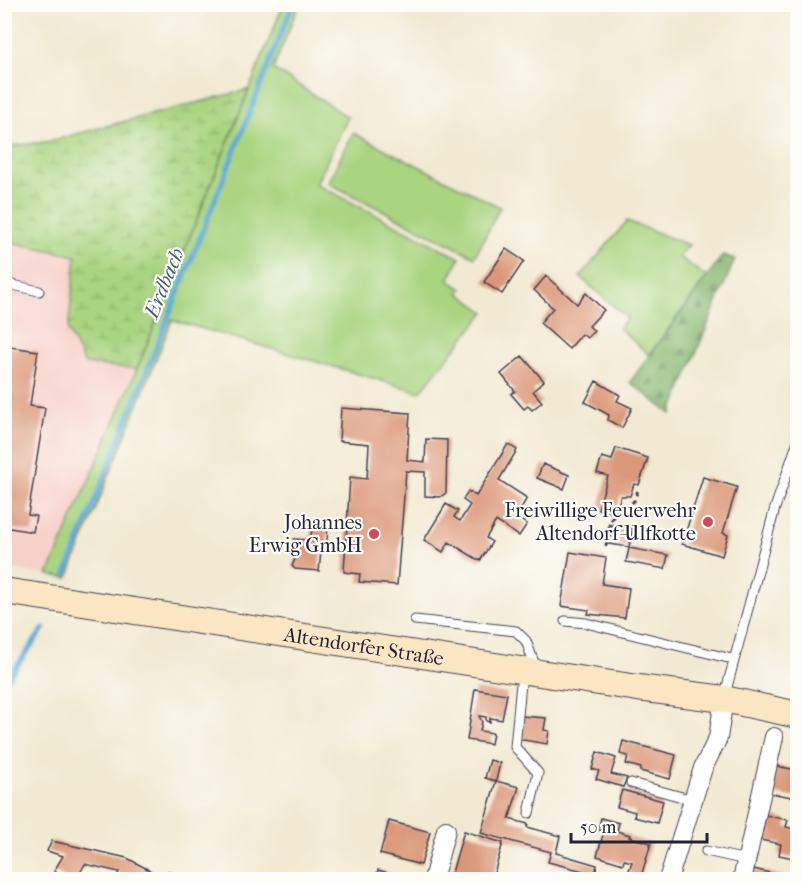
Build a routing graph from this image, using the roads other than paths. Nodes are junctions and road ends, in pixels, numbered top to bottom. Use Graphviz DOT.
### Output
graph roads {
  1 [pos="4,283"];
  2 [pos="39,291"];
  3 [pos="798,441"];
  4 [pos="4,591"];
  5 [pos="416,620"];
  6 [pos="565,621"];
  7 [pos="732,659"];
  8 [pos="530,672"];
  9 [pos="724,699"];
  10 [pos="798,715"];
  11 [pos="774,737"];
  12 [pos="631,783"];
  13 [pos="693,800"];
  14 [pos="529,813"];
  15 [pos="446,830"];
  16 [pos="706,851"];
  17 [pos="746,860"];
  18 [pos="433,879"];
  19 [pos="669,879"];
  20 [pos="742,879"];
  1 -- 2 [label="lane"];
  3 -- 7 [label="lane"];
  4 -- 8 [label="street, Altendorfer Straße"];
  5 -- 8 [label="lane"];
  6 -- 7 [label="lane"];
  7 -- 9 [label="lane"];
  8 -- 9 [label="street, Altendorfer Straße"];
  8 -- 14 [label="lane"];
  9 -- 10 [label="street, Altendorfer Straße"];
  9 -- 13 [label="street"];
  11 -- 17 [label="street"];
  12 -- 13 [label="lane"];
  13 -- 19 [label="street"];
  15 -- 18 [label="street"];
  16 -- 17 [label="lane"];
  17 -- 20 [label="street"];
}
